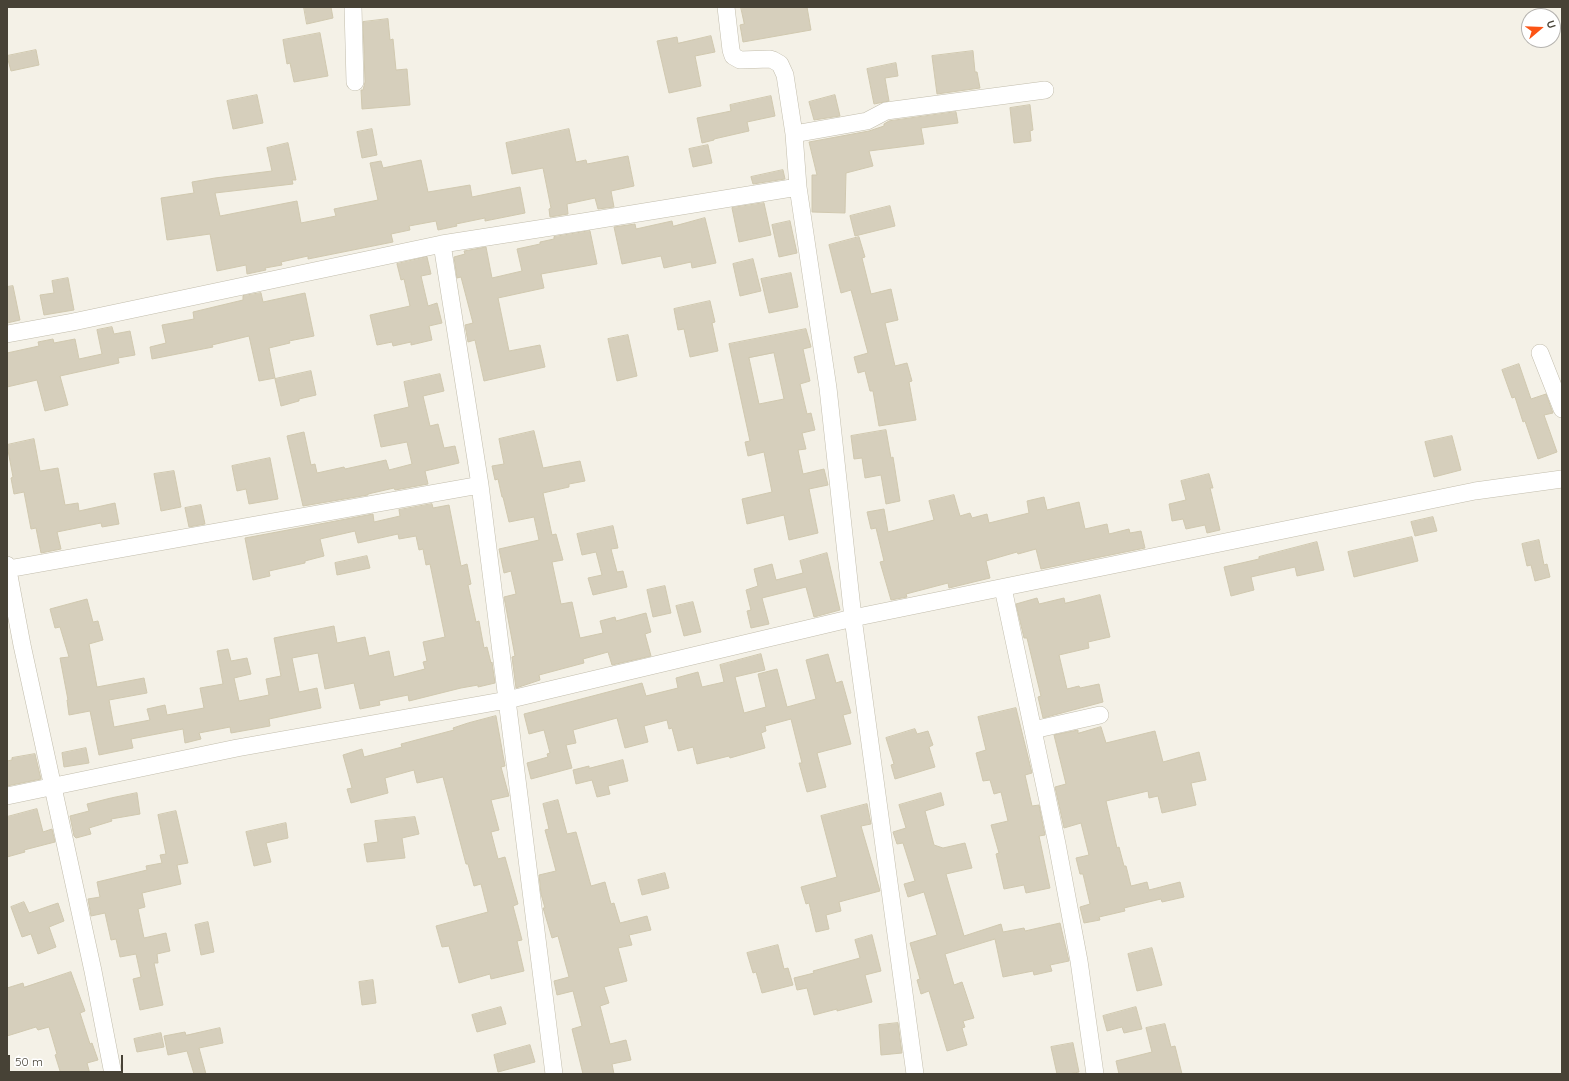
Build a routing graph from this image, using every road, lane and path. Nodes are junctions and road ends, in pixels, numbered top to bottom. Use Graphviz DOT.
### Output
graph roads {
  1 [pos="353,7"];
  2 [pos="726,7"];
  3 [pos="355,82"];
  4 [pos="1045,90"];
  5 [pos="794,134"];
  6 [pos="798,187"];
  7 [pos="442,244"];
  8 [pos="7,334"];
  9 [pos="1540,353"];
  10 [pos="1562,409"];
  11 [pos="1562,479"];
  12 [pos="480,484"];
  13 [pos="7,567"];
  14 [pos="1003,588"];
  15 [pos="853,618"];
  16 [pos="507,700"];
  17 [pos="1100,715"];
  18 [pos="1033,730"];
  19 [pos="52,786"];
  20 [pos="7,796"];
  21 [pos="113,1074"];
  22 [pos="554,1074"];
  23 [pos="915,1074"];
  24 [pos="1095,1074"];
  1 -- 3 [label="street"];
  2 -- 5 [label="street"];
  4 -- 5 [label="street"];
  5 -- 6 [label="street"];
  6 -- 7 [label="street"];
  6 -- 15 [label="street"];
  7 -- 8 [label="street"];
  7 -- 12 [label="street"];
  9 -- 10 [label="street"];
  11 -- 14 [label="street"];
  12 -- 13 [label="street"];
  12 -- 16 [label="street"];
  13 -- 19 [label="street"];
  14 -- 15 [label="street"];
  14 -- 18 [label="street"];
  15 -- 16 [label="street"];
  15 -- 23 [label="street"];
  16 -- 19 [label="street"];
  16 -- 22 [label="street"];
  17 -- 18 [label="street"];
  18 -- 24 [label="street"];
  19 -- 20 [label="street"];
  19 -- 21 [label="street"];
}
